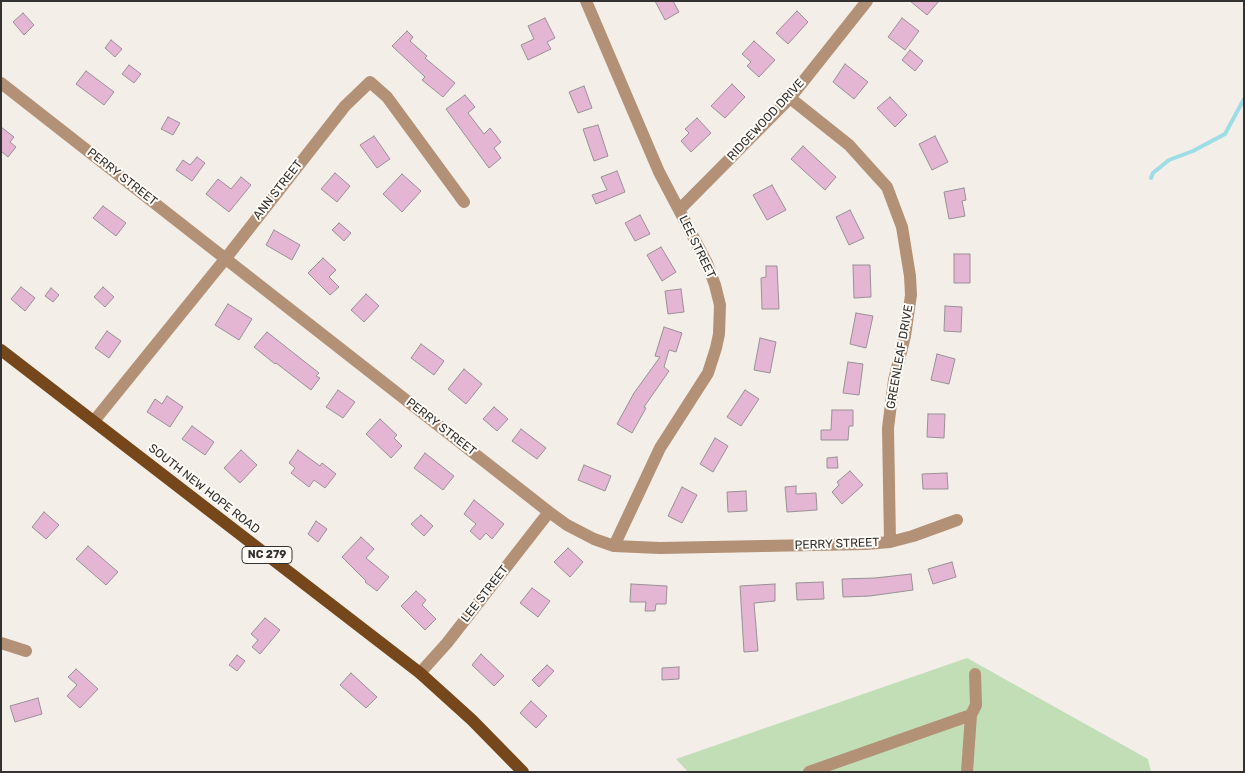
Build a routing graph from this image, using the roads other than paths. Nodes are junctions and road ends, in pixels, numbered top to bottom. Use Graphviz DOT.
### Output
graph roads {
  1 [pos="586,1"];
  2 [pos="867,1"];
  3 [pos="1,83"];
  4 [pos="790,98"];
  5 [pos="464,202"];
  6 [pos="679,210"];
  7 [pos="226,258"];
  8 [pos="1,350"];
  9 [pos="94,421"];
  10 [pos="549,512"];
  11 [pos="957,520"];
  12 [pos="890,542"];
  13 [pos="614,546"];
  14 [pos="1,643"];
  15 [pos="26,651"];
  16 [pos="420,673"];
  17 [pos="975,674"];
  18 [pos="971,715"];
  19 [pos="522,772"];
  20 [pos="809,772"];
  21 [pos="967,772"];
  1 -- 6 [label="street, LEE STREET"];
  2 -- 4 [label="street, RIDGEWOOD DRIVE"];
  3 -- 7 [label="street, PERRY STREET"];
  4 -- 6 [label="street, RIDGEWOOD DRIVE"];
  4 -- 12 [label="street, GREENLEAF DRIVE"];
  5 -- 7 [label="street, ANN STREET"];
  6 -- 13 [label="street, LEE STREET"];
  7 -- 9 [label="street, ANN STREET"];
  7 -- 10 [label="street, PERRY STREET"];
  8 -- 9 [label="main road, SOUTH NEW HOPE ROAD / NC 279"];
  9 -- 16 [label="main road, SOUTH NEW HOPE ROAD / NC 279"];
  10 -- 13 [label="street, PERRY STREET"];
  10 -- 16 [label="street, LEE STREET"];
  11 -- 12 [label="street, PERRY STREET"];
  12 -- 13 [label="street, PERRY STREET"];
  14 -- 15 [label="street"];
  16 -- 19 [label="main road, SOUTH NEW HOPE ROAD / NC 279"];
  17 -- 18 [label="street"];
  18 -- 20 [label="street"];
  18 -- 21 [label="street"];
}
